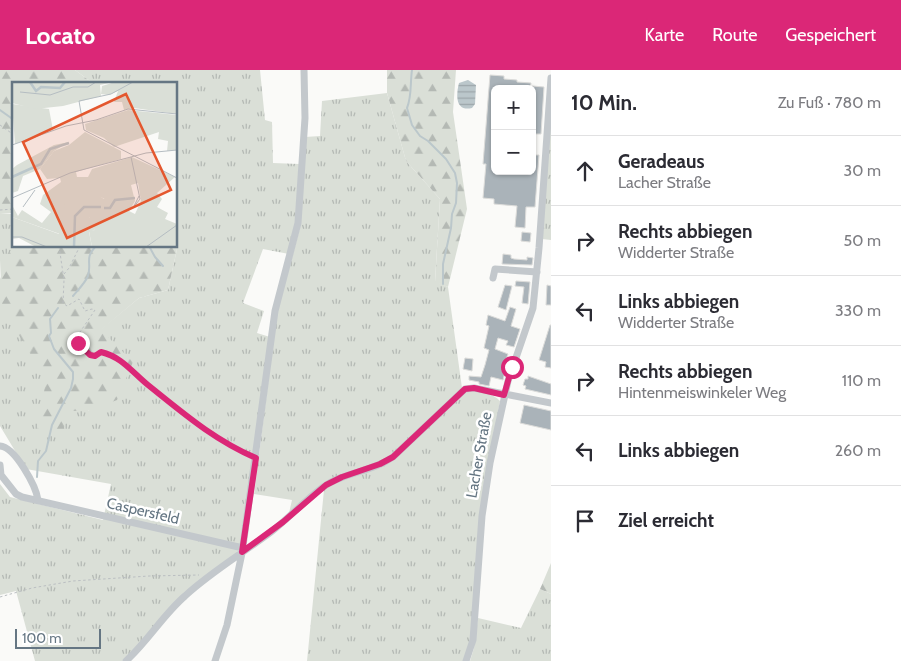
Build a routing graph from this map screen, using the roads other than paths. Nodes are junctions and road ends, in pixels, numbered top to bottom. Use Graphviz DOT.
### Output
graph roads {
  1 [pos="304,70"];
  2 [pos="551,78"];
  3 [pos="537,272"];
  4 [pos="493,278"];
  5 [pos="504,395"];
  6 [pos="551,404"];
  7 [pos="0,446"];
  8 [pos="0,465"];
  9 [pos="38,500"];
  10 [pos="242,550"];
  11 [pos="126,661"];
  12 [pos="215,661"];
  13 [pos="466,661"];
  1 -- 10 [label="street"];
  2 -- 3 [label="street, Lacher Straße"];
  3 -- 4 [label="street"];
  3 -- 5 [label="street, Lacher Straße"];
  5 -- 6 [label="street"];
  5 -- 10 [label="street"];
  5 -- 13 [label="street, Lacher Straße"];
  7 -- 9 [label="street"];
  8 -- 9 [label="street, Caspersfeld"];
  9 -- 10 [label="street, Caspersfeld"];
  10 -- 11 [label="street"];
  10 -- 12 [label="street"];
}
